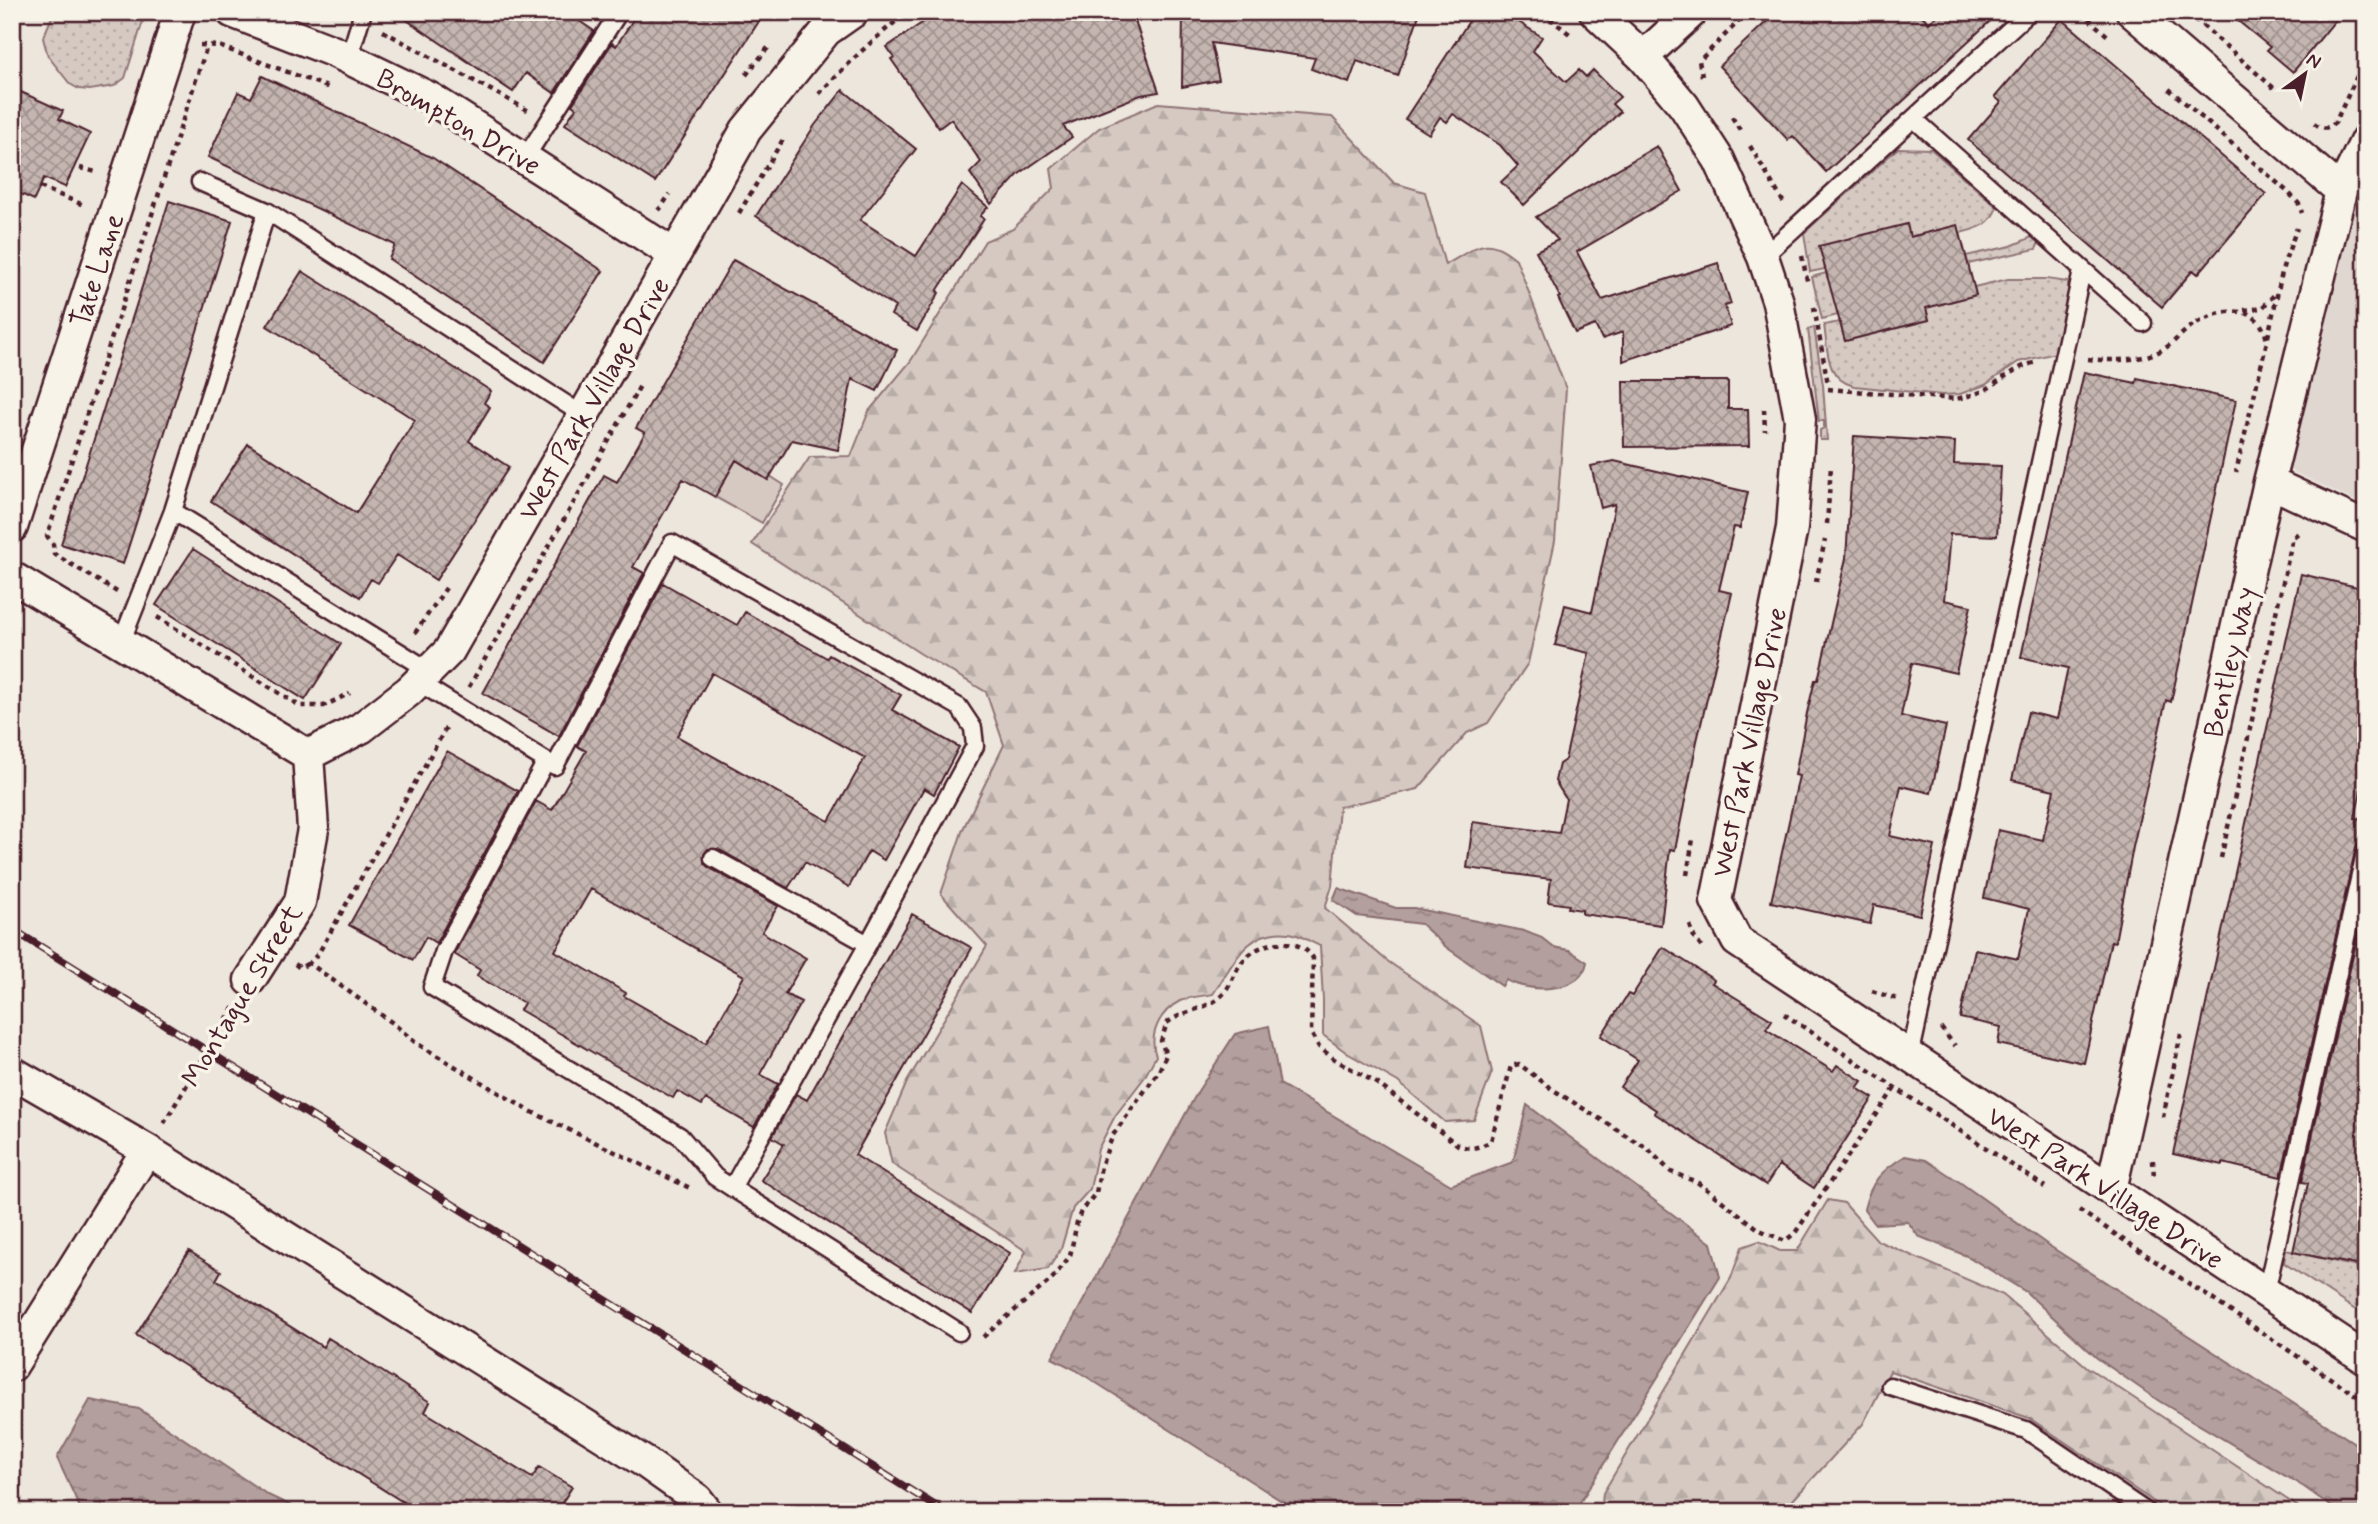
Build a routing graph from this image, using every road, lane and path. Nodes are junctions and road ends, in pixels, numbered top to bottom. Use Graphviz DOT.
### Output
graph roads {
  1 [pos="180,12"];
  2 [pos="232,12"];
  3 [pos="362,12"];
  4 [pos="853,12"];
  5 [pos="908,12"];
  6 [pos="1542,12"];
  7 [pos="1595,12"];
  8 [pos="1692,12"];
  9 [pos="1748,12"];
  10 [pos="2029,12"];
  11 [pos="2081,12"];
  12 [pos="2132,12"];
  13 [pos="2187,12"];
  14 [pos="617,13"];
  15 [pos="1574,37"];
  16 [pos="2110,38"];
  17 [pos="207,46"];
  18 [pos="219,47"];
  19 [pos="1643,57"];
  20 [pos="2366,57"];
  21 [pos="349,58"];
  22 [pos="1702,78"];
  23 [pos="332,88"];
  24 [pos="2168,88"];
  25 [pos="2284,97"];
  26 [pos="815,98"];
  27 [pos="1726,108"];
  28 [pos="2304,114"];
  29 [pos="1914,119"];
  30 [pos="790,129"];
  31 [pos="2363,152"];
  32 [pos="525,158"];
  33 [pos="200,181"];
  34 [pos="2341,191"];
  35 [pos="267,211"];
  36 [pos="732,224"];
  37 [pos="1796,227"];
  38 [pos="674,255"];
  39 [pos="1763,257"];
  40 [pos="2082,271"];
  41 [pos="1810,291"];
  42 [pos="2277,291"];
  43 [pos="1813,303"];
  44 [pos="2236,311"];
  45 [pos="2143,323"];
  46 [pos="2267,341"];
  47 [pos="2063,358"];
  48 [pos="648,373"];
  49 [pos="1828,389"];
  50 [pos="1829,399"];
  51 [pos="1763,406"];
  52 [pos="583,415"];
  53 [pos="1765,432"];
  54 [pos="1831,453"];
  55 [pos="2234,481"];
  56 [pos="2269,482"];
  57 [pos="173,511"];
  58 [pos="12,527"];
  59 [pos="1826,527"];
  60 [pos="2366,527"];
  61 [pos="2303,531"];
  62 [pos="1825,538"];
  63 [pos="12,576"];
  64 [pos="448,584"];
  65 [pos="1815,584"];
  66 [pos="136,604"];
  67 [pos="121,643"];
  68 [pos="400,652"];
  69 [pos="424,676"];
  70 [pos="358,690"];
  71 [pos="458,707"];
  72 [pos="308,755"];
  73 [pos="546,761"];
  74 [pos="1696,827"];
  75 [pos="2366,849"];
  76 [pos="713,858"];
  77 [pos="2219,865"];
  78 [pos="1686,877"];
  79 [pos="1688,919"];
  80 [pos="868,944"];
  81 [pos="1704,950"];
  82 [pos="250,981"];
  83 [pos="1868,990"];
  84 [pos="1921,1006"];
  85 [pos="1775,1007"];
  86 [pos="2184,1022"];
  87 [pos="1956,1048"];
  88 [pos="1910,1057"];
  89 [pos="12,1072"];
  90 [pos="1895,1088"];
  91 [pos="2162,1121"];
  92 [pos="147,1150"];
  93 [pos="2153,1156"];
  94 [pos="2161,1185"];
  95 [pos="732,1188"];
  96 [pos="2046,1188"];
  97 [pos="2111,1190"];
  98 [pos="700,1193"];
  99 [pos="2069,1203"];
  100 [pos="2266,1292"];
  101 [pos="959,1332"];
  102 [pos="977,1344"];
  103 [pos="2366,1359"];
  104 [pos="12,1366"];
  105 [pos="1889,1386"];
  106 [pos="2366,1402"];
  107 [pos="707,1512"];
  108 [pos="2147,1512"];
  1 -- 58 [label="street, Tate Lane"];
  2 -- 21 [label="street, Brompton Drive"];
  3 -- 21 [label="lane"];
  4 -- 38 [label="street, West Park Village Drive"];
  5 -- 26 [label="path"];
  6 -- 15 [label="path"];
  7 -- 19 [label="street, West Park Village Drive"];
  8 -- 19 [label="street"];
  9 -- 22 [label="path"];
  10 -- 29 [label="lane"];
  11 -- 16 [label="path"];
  12 -- 34 [label="street"];
  13 -- 25 [label="path"];
  14 -- 32 [label="lane"];
  17 -- 66 [label="path"];
  18 -- 23 [label="path"];
  19 -- 39 [label="street, West Park Village Drive"];
  20 -- 28 [label="path"];
  21 -- 32 [label="street, Brompton Drive"];
  24 -- 42 [label="path"];
  27 -- 37 [label="path"];
  29 -- 37 [label="lane"];
  29 -- 40 [label="lane"];
  30 -- 36 [label="path"];
  31 -- 34 [label="street, Bentley Way"];
  32 -- 38 [label="street, Brompton Drive"];
  33 -- 35 [label="lane"];
  34 -- 56 [label="street, Bentley Way"];
  35 -- 52 [label="lane"];
  35 -- 57 [label="lane"];
  37 -- 39 [label="lane"];
  37 -- 41 [label="path"];
  38 -- 52 [label="street, West Park Village Drive"];
  39 -- 88 [label="street, West Park Village Drive"];
  40 -- 45 [label="lane"];
  40 -- 47 [label="lane"];
  42 -- 44 [label="path"];
  42 -- 46 [label="path"];
  43 -- 49 [label="path"];
  44 -- 46 [label="path"];
  44 -- 47 [label="path"];
  46 -- 55 [label="path"];
  47 -- 49 [label="path"];
  47 -- 84 [label="lane"];
  48 -- 71 [label="path"];
  49 -- 50 [label="path"];
  51 -- 53 [label="path"];
  52 -- 69 [label="street, West Park Village Drive"];
  54 -- 59 [label="path"];
  56 -- 60 [label="street"];
  56 -- 97 [label="street, Bentley Way"];
  57 -- 66 [label="lane"];
  57 -- 68 [label="lane"];
  61 -- 77 [label="path"];
  62 -- 65 [label="path"];
  63 -- 67 [label="street"];
  64 -- 68 [label="path"];
  66 -- 67 [label="lane"];
  66 -- 70 [label="path"];
  67 -- 72 [label="street"];
  68 -- 69 [label="lane"];
  69 -- 71 [label="lane"];
  69 -- 72 [label="street, West Park Village Drive"];
  71 -- 73 [label="lane"];
  71 -- 98 [label="path"];
  72 -- 82 [label="street, Montague Street"];
  73 -- 80 [label="lane"];
  73 -- 95 [label="lane"];
  74 -- 78 [label="path"];
  75 -- 100 [label="lane"];
  76 -- 80 [label="lane"];
  79 -- 81 [label="path"];
  80 -- 95 [label="lane"];
  82 -- 92 [label="path, Montague Street"];
  83 -- 84 [label="path"];
  84 -- 87 [label="path"];
  84 -- 88 [label="lane"];
  85 -- 90 [label="path"];
  86 -- 91 [label="path"];
  88 -- 97 [label="street, West Park Village Drive"];
  89 -- 92 [label="street"];
  90 -- 96 [label="path"];
  90 -- 102 [label="path"];
  92 -- 104 [label="street"];
  92 -- 107 [label="street"];
  93 -- 94 [label="path"];
  95 -- 101 [label="lane"];
  97 -- 100 [label="street, West Park Village Drive"];
  99 -- 106 [label="path"];
  100 -- 103 [label="street, West Park Village Drive"];
  105 -- 108 [label="lane"];
}
